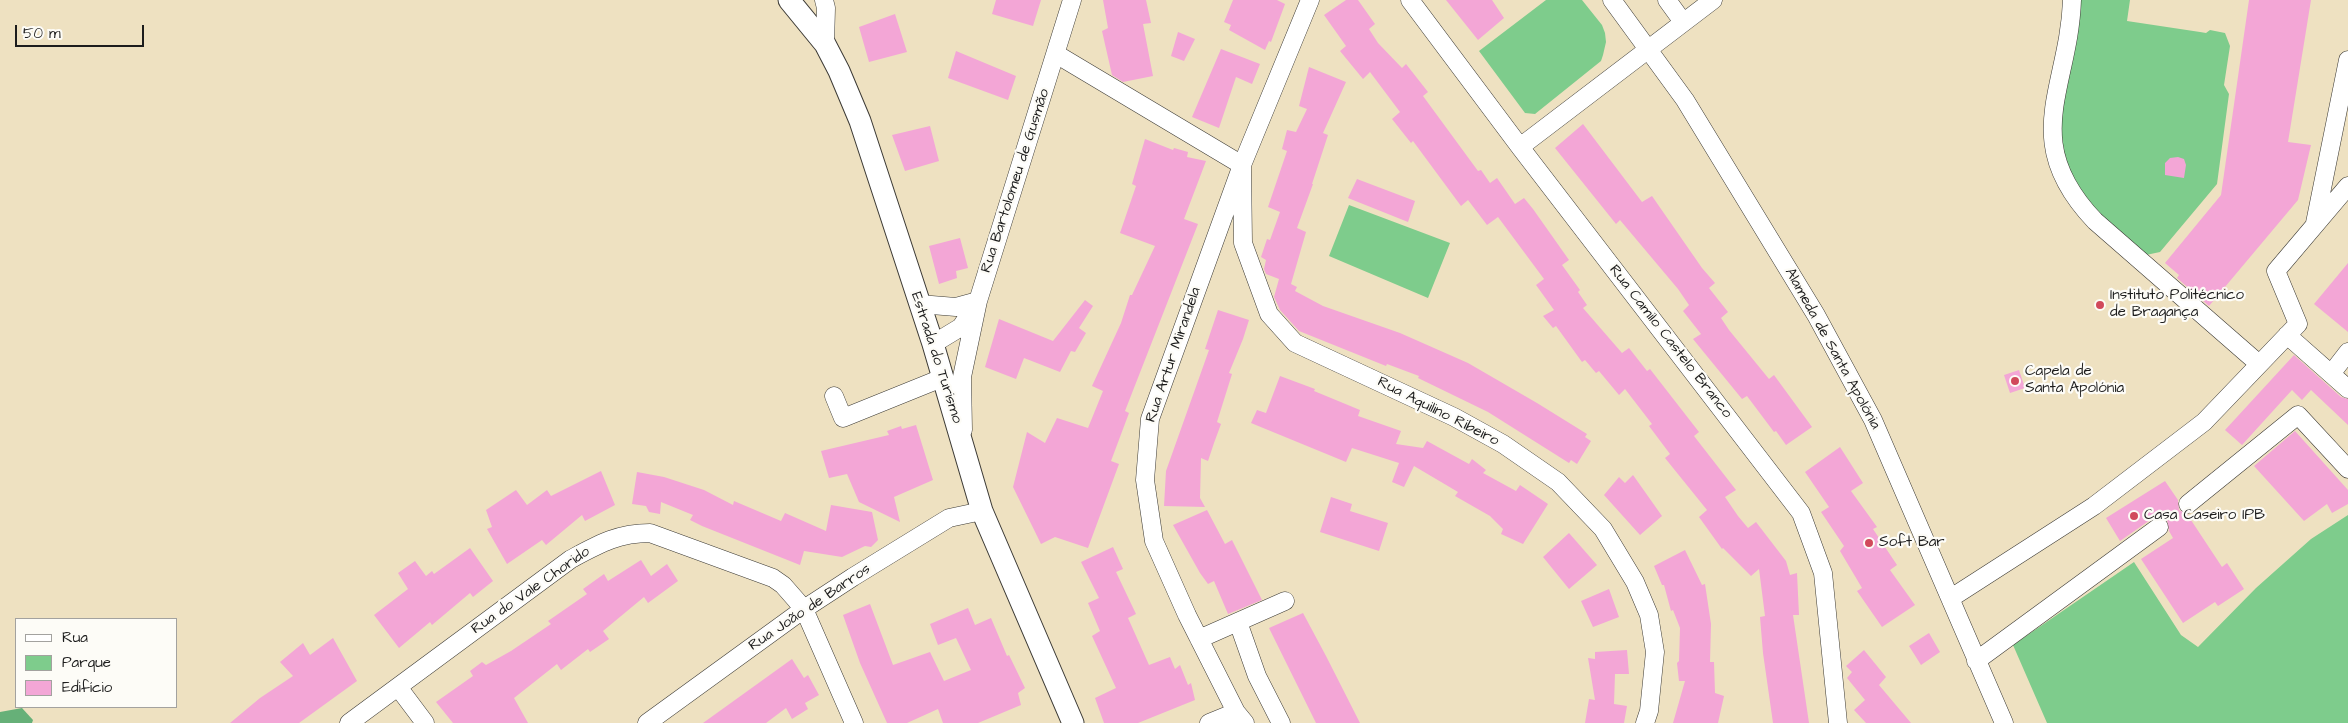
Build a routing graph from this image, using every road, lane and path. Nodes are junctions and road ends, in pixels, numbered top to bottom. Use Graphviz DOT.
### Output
graph roads {
  1 [pos="789,0"];
  2 [pos="824,0"];
  3 [pos="1072,0"];
  4 [pos="1310,0"];
  5 [pos="1410,0"];
  6 [pos="1612,0"];
  7 [pos="1667,0"];
  8 [pos="1713,0"];
  9 [pos="2072,0"];
  10 [pos="1683,22"];
  11 [pos="825,44"];
  12 [pos="1648,49"];
  13 [pos="1056,54"];
  14 [pos="2348,60"];
  15 [pos="1520,147"];
  16 [pos="1242,165"];
  17 [pos="2348,186"];
  18 [pos="2315,224"];
  19 [pos="978,301"];
  20 [pos="919,304"];
  21 [pos="2287,335"];
  22 [pos="933,344"];
  23 [pos="2348,352"];
  24 [pos="2259,364"];
  25 [pos="2331,374"];
  26 [pos="942,378"];
  27 [pos="2348,389"];
  28 [pos="834,396"];
  29 [pos="963,441"];
  30 [pos="2348,469"];
  31 [pos="2188,504"];
  32 [pos="982,510"];
  33 [pos="2159,527"];
  34 [pos="1951,598"];
  35 [pos="1285,601"];
  36 [pos="804,609"];
  37 [pos="1238,622"];
  38 [pos="1199,638"];
  39 [pos="1976,661"];
  40 [pos="398,687"];
  41 [pos="1241,717"];
  42 [pos="350,723"];
  43 [pos="425,723"];
  44 [pos="647,723"];
  45 [pos="854,723"];
  46 [pos="1073,723"];
  47 [pos="1209,723"];
  48 [pos="1281,723"];
  49 [pos="1645,723"];
  50 [pos="1838,723"];
  51 [pos="2004,723"];
  1 -- 11 [label="main road, Estrada do Turismo"];
  2 -- 11 [label="street"];
  3 -- 13 [label="street, Rua Bartolomeu de Gusmão"];
  4 -- 16 [label="street, Rua Artur Mirandela"];
  5 -- 15 [label="street, Rua Camilo Castelo Branco"];
  6 -- 12 [label="street, Alameda de Santa Apolónia"];
  7 -- 10 [label="street"];
  8 -- 10 [label="street"];
  9 -- 24 [label="street"];
  10 -- 12 [label="street"];
  11 -- 20 [label="main road, Estrada do Turismo"];
  12 -- 15 [label="street"];
  12 -- 34 [label="street, Alameda de Santa Apolónia"];
  13 -- 16 [label="street"];
  13 -- 19 [label="street, Rua Bartolomeu de Gusmão"];
  14 -- 18 [label="street"];
  15 -- 50 [label="street, Rua Camilo Castelo Branco"];
  16 -- 38 [label="street, Rua Artur Mirandela"];
  16 -- 49 [label="street, Rua Aquilino Ribeiro"];
  17 -- 18 [label="street"];
  18 -- 21 [label="street"];
  19 -- 20 [label="street"];
  19 -- 22 [label="street, Rua Bartolomeu de Gusmão"];
  19 -- 29 [label="street"];
  20 -- 22 [label="main road, Estrada do Turismo"];
  21 -- 24 [label="street"];
  21 -- 25 [label="street"];
  22 -- 26 [label="main road, Estrada do Turismo"];
  23 -- 25 [label="street"];
  24 -- 34 [label="street"];
  25 -- 27 [label="street"];
  26 -- 28 [label="street"];
  26 -- 29 [label="main road, Estrada do Turismo"];
  29 -- 32 [label="main road, Estrada do Turismo"];
  30 -- 31 [label="street"];
  32 -- 36 [label="street, Rua João de Barros"];
  32 -- 46 [label="main road, Estrada do Turismo"];
  33 -- 39 [label="street"];
  34 -- 39 [label="street, Alameda de Santa Apolónia"];
  35 -- 37 [label="street"];
  36 -- 40 [label="street, Rua do Vale Chorido"];
  36 -- 44 [label="street, Rua João de Barros"];
  36 -- 45 [label="street, Rua do Vale Chorido"];
  37 -- 38 [label="street"];
  37 -- 48 [label="street"];
  38 -- 41 [label="street, Rua Artur Mirandela"];
  39 -- 51 [label="street, Alameda de Santa Apolónia"];
  40 -- 42 [label="street, Rua do Vale Chorido"];
  40 -- 43 [label="street"];
  41 -- 47 [label="street"];
}
